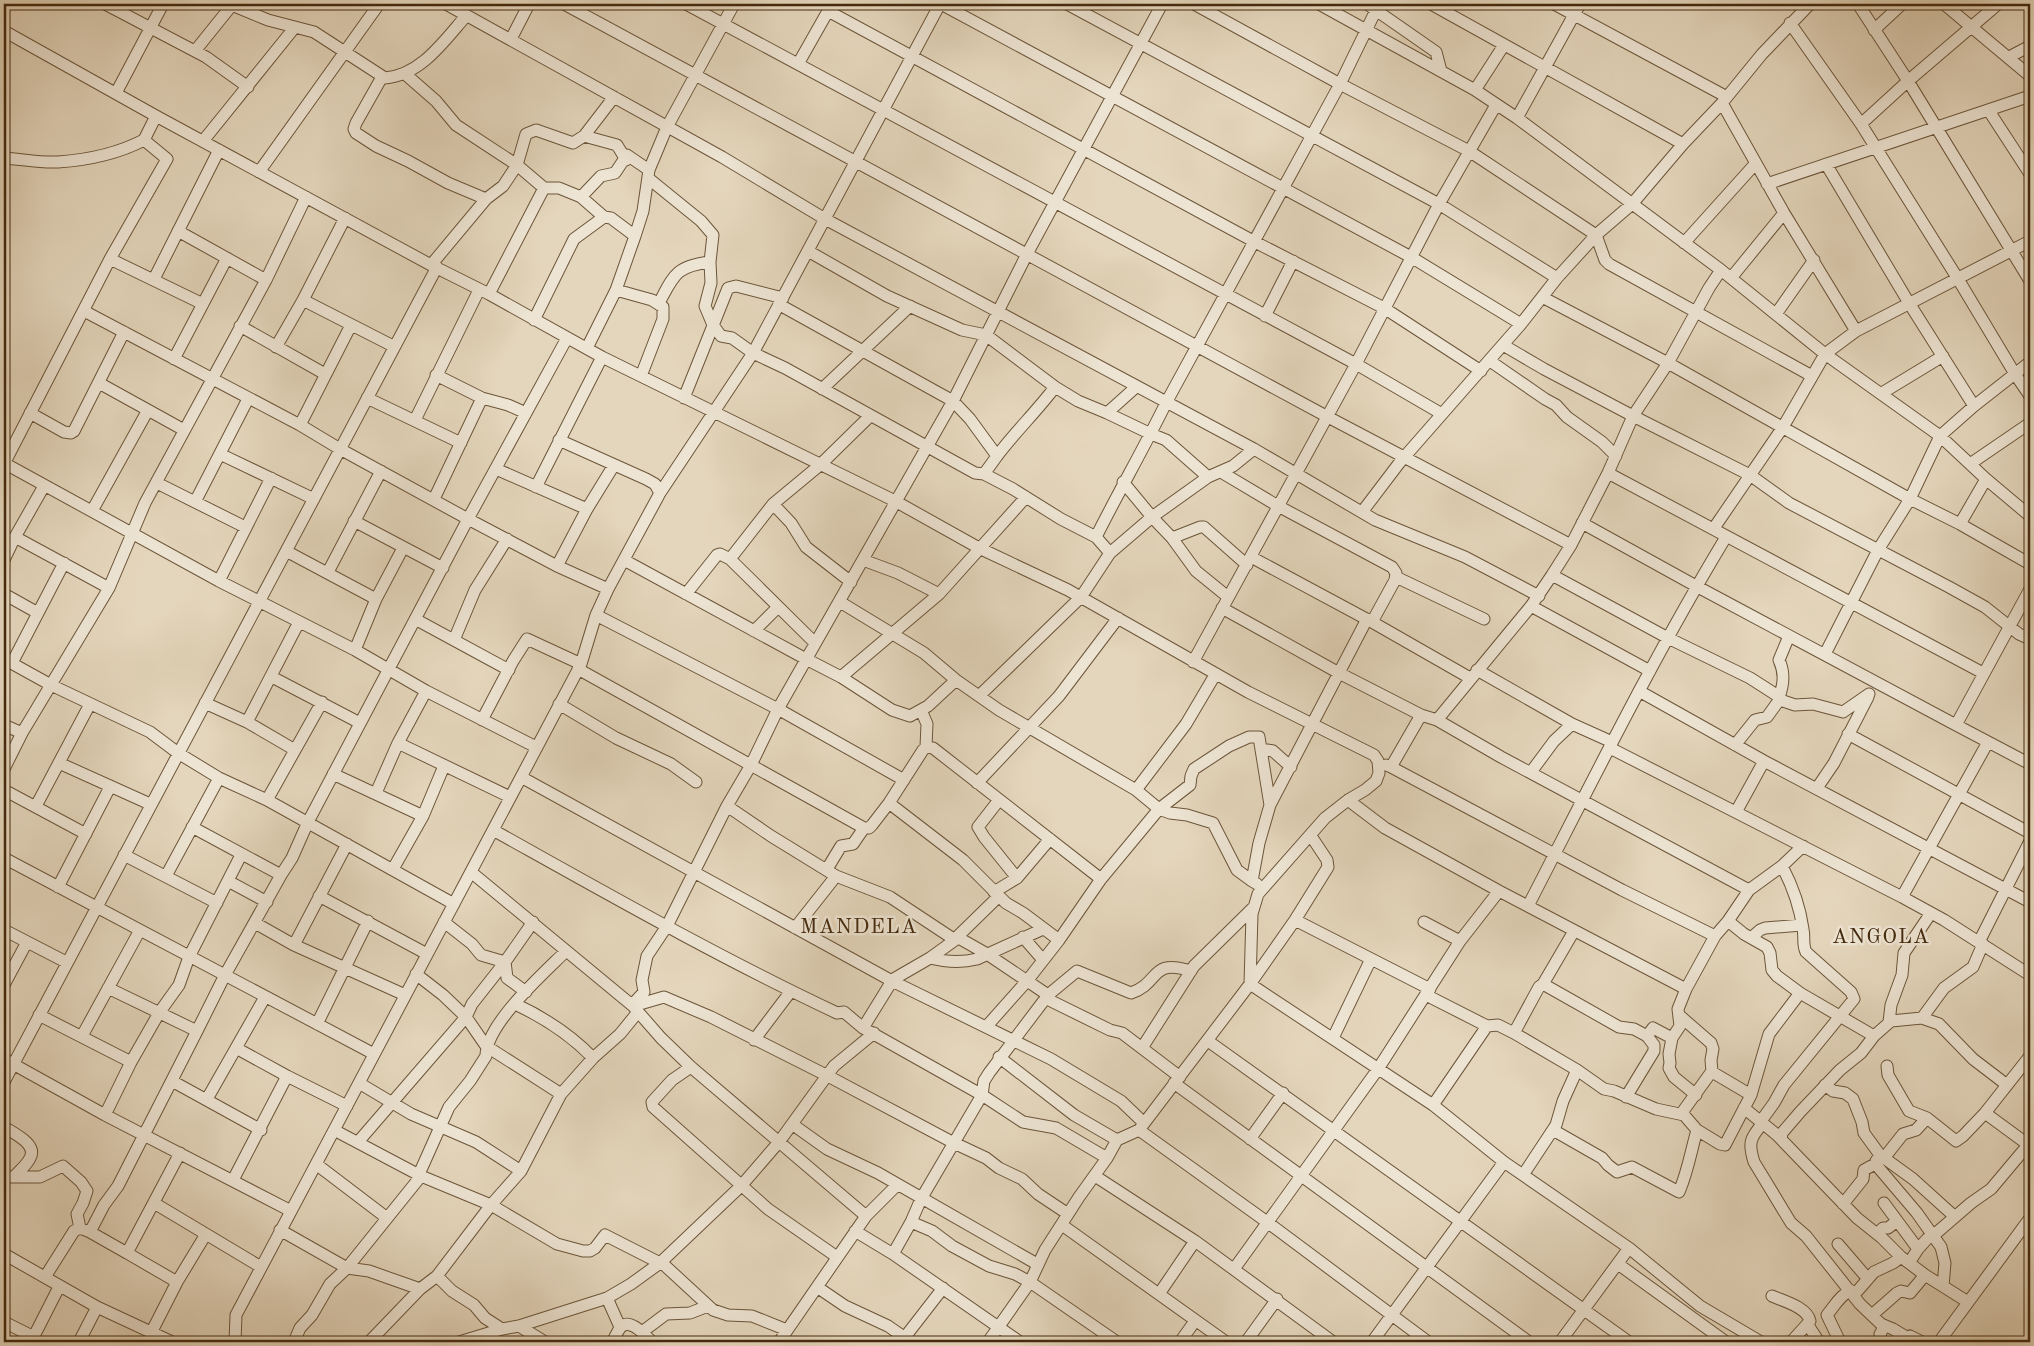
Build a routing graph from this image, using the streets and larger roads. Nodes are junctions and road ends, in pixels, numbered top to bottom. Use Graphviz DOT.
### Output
graph roads {
  1 [pos="105,4"];
  2 [pos="164,4"];
  3 [pos="230,4"];
  4 [pos="379,4"];
  5 [pos="446,4"];
  6 [pos="529,4"];
  7 [pos="564,4"];
  8 [pos="686,4"];
  9 [pos="734,4"];
  10 [pos="941,4"];
  11 [pos="1067,4"];
  12 [pos="1162,4"];
  13 [pos="1194,4"];
  14 [pos="1318,4"];
  15 [pos="1431,4"];
  16 [pos="1554,4"];
  17 [pos="1580,4"];
  18 [pos="1793,4"];
  19 [pos="1858,4"];
  20 [pos="1902,4"];
  21 [pos="1944,4"];
  22 [pos="1998,4"];
  23 [pos="1374,6"];
  24 [pos="247,7"];
  25 [pos="1807,7"];
  26 [pos="830,8"];
  27 [pos="1574,15"];
  28 [pos="466,16"];
  29 [pos="723,23"];
  30 [pos="1790,23"];
  31 [pos="1973,26"];
  32 [pos="295,27"];
  33 [pos="150,29"];
  34 [pos="1367,30"];
  35 [pos="1874,30"];
  36 [pos="4,31"];
  37 [pos="511,40"];
  38 [pos="1141,43"];
  39 [pos="1504,45"];
  40 [pos="2030,46"];
  41 [pos="195,51"];
  42 [pos="345,52"];
  43 [pos="911,57"];
  44 [pos="2009,57"];
  45 [pos="798,64"];
  46 [pos="1547,68"];
  47 [pos="1441,72"];
  48 [pos="404,73"];
  49 [pos="696,74"];
  50 [pos="2030,76"];
  51 [pos="382,77"];
  52 [pos="1908,80"];
  53 [pos="1340,84"];
  54 [pos="248,87"];
  55 [pos="1475,90"];
  56 [pos="116,93"];
  57 [pos="1114,96"];
  58 [pos="2030,96"];
  59 [pos="614,97"];
  60 [pos="1725,100"];
  61 [pos="1496,105"];
  62 [pos="882,110"];
  63 [pos="1989,112"];
  64 [pos="156,116"];
  65 [pos="1518,118"];
  66 [pos="1861,124"];
  67 [pos="667,127"];
  68 [pos="1936,129"];
  69 [pos="584,136"];
  70 [pos="1312,136"];
  71 [pos="144,140"];
  72 [pos="203,141"];
  73 [pos="1683,144"];
  74 [pos="1875,148"];
  75 [pos="219,150"];
  76 [pos="1083,150"];
  77 [pos="1469,150"];
  78 [pos="4,158"];
  79 [pos="626,160"];
  80 [pos="857,161"];
  81 [pos="1756,164"];
  82 [pos="1826,164"];
  83 [pos="517,165"];
  84 [pos="259,172"];
  85 [pos="648,174"];
  86 [pos="2030,174"];
  87 [pos="1767,184"];
  88 [pos="544,188"];
  89 [pos="1284,188"];
  90 [pos="306,197"];
  91 [pos="581,198"];
  92 [pos="486,199"];
  93 [pos="1056,202"];
  94 [pos="1439,204"];
  95 [pos="1632,204"];
  96 [pos="1784,213"];
  97 [pos="604,216"];
  98 [pos="345,218"];
  99 [pos="825,219"];
  100 [pos="178,231"];
  101 [pos="1596,235"];
  102 [pos="635,236"];
  103 [pos="2030,241"];
  104 [pos="1255,242"];
  105 [pos="1684,243"];
  106 [pos="808,251"];
  107 [pos="2011,251"];
  108 [pos="1027,254"];
  109 [pos="1411,257"];
  110 [pos="110,258"];
  111 [pos="227,258"];
  112 [pos="1814,260"];
  113 [pos="1293,261"];
  114 [pos="710,262"];
  115 [pos="434,266"];
  116 [pos="1721,270"];
  117 [pos="1556,278"];
  118 [pos="1731,278"];
  119 [pos="154,279"];
  120 [pos="1958,279"];
  121 [pos="266,280"];
  122 [pos="2030,281"];
  123 [pos="616,290"];
  124 [pos="484,292"];
  125 [pos="1226,295"];
  126 [pos="1542,297"];
  127 [pos="303,300"];
  128 [pos="782,302"];
  129 [pos="659,303"];
  130 [pos="1909,303"];
  131 [pos="203,304"];
  132 [pos="910,306"];
  133 [pos="1384,308"];
  134 [pos="84,311"];
  135 [pos="1696,311"];
  136 [pos="998,312"];
  137 [pos="1776,314"];
  138 [pos="1265,316"];
  139 [pos="534,320"];
  140 [pos="1521,324"];
  141 [pos="351,325"];
  142 [pos="713,325"];
  143 [pos="240,326"];
  144 [pos="1856,331"];
  145 [pos="124,332"];
  146 [pos="986,335"];
  147 [pos="567,338"];
  148 [pos="394,346"];
  149 [pos="1197,346"];
  150 [pos="1503,346"];
  151 [pos="276,348"];
  152 [pos="587,348"];
  153 [pos="862,351"];
  154 [pos="753,353"];
  155 [pos="1825,354"];
  156 [pos="1943,356"];
  157 [pos="602,357"];
  158 [pos="174,359"];
  159 [pos="1490,361"];
  160 [pos="1668,362"];
  161 [pos="2030,362"];
  162 [pos="1356,364"];
  163 [pos="1481,371"];
  164 [pos="325,374"];
  165 [pos="2015,374"];
  166 [pos="436,375"];
  167 [pos="641,376"];
  168 [pos="1812,376"];
  169 [pos="211,379"];
  170 [pos="99,383"];
  171 [pos="1055,387"];
  172 [pos="1136,387"];
  173 [pos="822,389"];
  174 [pos="1882,393"];
  175 [pos="2030,396"];
  176 [pos="367,398"];
  177 [pos="482,398"];
  178 [pos="684,398"];
  179 [pos="248,399"];
  180 [pos="952,401"];
  181 [pos="1166,403"];
  182 [pos="1974,406"];
  183 [pos="148,410"];
  184 [pos="714,412"];
  185 [pos="1108,412"];
  186 [pos="30,413"];
  187 [pos="526,413"];
  188 [pos="1442,414"];
  189 [pos="870,416"];
  190 [pos="1326,416"];
  191 [pos="1633,416"];
  192 [pos="415,420"];
  193 [pos="2030,422"];
  194 [pos="300,425"];
  195 [pos="1783,427"];
  196 [pos="184,430"];
  197 [pos="1151,434"];
  198 [pos="1940,436"];
  199 [pos="560,440"];
  200 [pos="461,443"];
  201 [pos="926,447"];
  202 [pos="340,449"];
  203 [pos="1254,449"];
  204 [pos="220,454"];
  205 [pos="997,456"];
  206 [pos="1616,456"];
  207 [pos="1405,458"];
  208 [pos="4,463"];
  209 [pos="1970,464"];
  210 [pos="614,465"];
  211 [pos="820,465"];
  212 [pos="496,469"];
  213 [pos="382,470"];
  214 [pos="1221,472"];
  215 [pos="1608,473"];
  216 [pos="984,474"];
  217 [pos="1295,474"];
  218 [pos="1750,475"];
  219 [pos="1208,477"];
  220 [pos="270,478"];
  221 [pos="1986,479"];
  222 [pos="1123,482"];
  223 [pos="157,483"];
  224 [pos="44,486"];
  225 [pos="536,487"];
  226 [pos="660,493"];
  227 [pos="1026,497"];
  228 [pos="434,498"];
  229 [pos="314,499"];
  230 [pos="1910,499"];
  231 [pos="895,501"];
  232 [pos="195,502"];
  233 [pos="773,504"];
  234 [pos="1278,506"];
  235 [pos="587,509"];
  236 [pos="92,511"];
  237 [pos="1362,512"];
  238 [pos="2030,516"];
  239 [pos="1152,517"];
  240 [pos="468,518"];
  241 [pos="354,521"];
  242 [pos="1582,523"];
  243 [pos="1960,524"];
  244 [pos="245,527"];
  245 [pos="1714,528"];
  246 [pos="132,532"];
  247 [pos="14,537"];
  248 [pos="1096,537"];
  249 [pos="1726,537"];
  250 [pos="1172,538"];
  251 [pos="507,539"];
  252 [pos="1571,545"];
  253 [pos="403,548"];
  254 [pos="978,548"];
  255 [pos="1878,550"];
  256 [pos="286,551"];
  257 [pos="1110,554"];
  258 [pos="730,559"];
  259 [pos="4,560"];
  260 [pos="624,560"];
  261 [pos="863,560"];
  262 [pos="1249,561"];
  263 [pos="64,563"];
  264 [pos="2030,564"];
  265 [pos="558,566"];
  266 [pos="443,568"];
  267 [pos="328,572"];
  268 [pos="1552,575"];
  269 [pos="1396,577"];
  270 [pos="219,581"];
  271 [pos="851,582"];
  272 [pos="1696,586"];
  273 [pos="109,588"];
  274 [pos="608,589"];
  275 [pos="2030,589"];
  276 [pos="4,594"];
  277 [pos="686,594"];
  278 [pos="939,594"];
  279 [pos="1539,596"];
  280 [pos="1081,597"];
  281 [pos="1228,597"];
  282 [pos="376,599"];
  283 [pos="258,602"];
  284 [pos="840,602"];
  285 [pos="1853,602"];
  286 [pos="1531,606"];
  287 [pos="778,607"];
  288 [pos="1222,608"];
  289 [pos="38,613"];
  290 [pos="596,615"];
  291 [pos="1118,618"];
  292 [pos="415,619"];
  293 [pos="1484,619"];
  294 [pos="1370,621"];
  295 [pos="299,622"];
  296 [pos="2010,625"];
  297 [pos="754,631"];
  298 [pos="893,633"];
  299 [pos="1789,636"];
  300 [pos="1668,638"];
  301 [pos="2030,639"];
  302 [pos="454,640"];
  303 [pos="815,643"];
  304 [pos="355,650"];
  305 [pos="1825,654"];
  306 [pos="806,659"];
  307 [pos="8,661"];
  308 [pos="1193,662"];
  309 [pos="579,666"];
  310 [pos="388,669"];
  311 [pos="509,670"];
  312 [pos="1650,671"];
  313 [pos="1339,673"];
  314 [pos="1983,673"];
  315 [pos="1474,674"];
  316 [pos="1215,675"];
  317 [pos="272,677"];
  318 [pos="841,677"];
  319 [pos="956,680"];
  320 [pos="1876,682"];
  321 [pos="51,685"];
  322 [pos="426,691"];
  323 [pos="1639,692"];
  324 [pos="1869,694"];
  325 [pos="980,695"];
  326 [pos="1779,698"];
  327 [pos="322,702"];
  328 [pos="90,704"];
  329 [pos="205,704"];
  330 [pos="560,704"];
  331 [pos="778,709"];
  332 [pos="921,710"];
  333 [pos="1421,715"];
  334 [pos="482,720"];
  335 [pos="1437,720"];
  336 [pos="247,722"];
  337 [pos="360,723"];
  338 [pos="1572,724"];
  339 [pos="4,725"];
  340 [pos="1313,725"];
  341 [pos="1956,725"];
  342 [pos="1030,728"];
  343 [pos="22,733"];
  344 [pos="1848,734"];
  345 [pos="1988,742"];
  346 [pos="398,743"];
  347 [pos="1611,745"];
  348 [pos="1735,745"];
  349 [pos="536,747"];
  350 [pos="926,748"];
  351 [pos="295,750"];
  352 [pos="1262,750"];
  353 [pos="178,753"];
  354 [pos="2028,760"];
  355 [pos="1378,761"];
  356 [pos="1764,761"];
  357 [pos="58,762"];
  358 [pos="751,765"];
  359 [pos="444,766"];
  360 [pos="1291,767"];
  361 [pos="1391,767"];
  362 [pos="4,769"];
  363 [pos="1531,772"];
  364 [pos="333,774"];
  365 [pos="521,777"];
  366 [pos="219,778"];
  367 [pos="904,780"];
  368 [pos="696,782"];
  369 [pos="977,783"];
  370 [pos="110,787"];
  371 [pos="1817,788"];
  372 [pos="4,790"];
  373 [pos="1136,790"];
  374 [pos="376,793"];
  375 [pos="1959,793"];
  376 [pos="510,797"];
  377 [pos="267,800"];
  378 [pos="999,800"];
  379 [pos="1348,800"];
  380 [pos="1584,800"];
  381 [pos="889,802"];
  382 [pos="150,804"];
  383 [pos="36,806"];
  384 [pos="727,806"];
  385 [pos="1270,806"];
  386 [pos="1159,809"];
  387 [pos="1736,812"];
  388 [pos="423,816"];
  389 [pos="308,822"];
  390 [pos="192,827"];
  391 [pos="864,828"];
  392 [pos="492,830"];
  393 [pos="2030,832"];
  394 [pos="86,834"];
  395 [pos="1311,836"];
  396 [pos="1050,839"];
  397 [pos="2030,841"];
  398 [pos="347,844"];
  399 [pos="1803,846"];
  400 [pos="1928,849"];
  401 [pos="1555,854"];
  402 [pos="124,855"];
  403 [pos="241,855"];
  404 [pos="4,860"];
  405 [pos="1782,866"];
  406 [pos="393,869"];
  407 [pos="471,872"];
  408 [pos="832,872"];
  409 [pos="694,873"];
  410 [pos="281,874"];
  411 [pos="166,876"];
  412 [pos="1017,878"];
  413 [pos="1101,878"];
  414 [pos="228,881"];
  415 [pos="1252,881"];
  416 [pos="58,887"];
  417 [pos="1262,888"];
  418 [pos="2007,889"];
  419 [pos="1749,890"];
  420 [pos="1499,891"];
  421 [pos="996,894"];
  422 [pos="319,896"];
  423 [pos="1902,897"];
  424 [pos="267,902"];
  425 [pos="2030,902"];
  426 [pos="217,903"];
  427 [pos="454,904"];
  428 [pos="1528,906"];
  429 [pos="96,907"];
  430 [pos="1254,907"];
  431 [pos="1931,913"];
  432 [pos="1294,920"];
  433 [pos="368,921"];
  434 [pos="1728,921"];
  435 [pos="444,922"];
  436 [pos="533,922"];
  437 [pos="1424,922"];
  438 [pos="255,923"];
  439 [pos="1802,925"];
  440 [pos="667,926"];
  441 [pos="795,928"];
  442 [pos="1043,929"];
  443 [pos="4,930"];
  444 [pos="140,930"];
  445 [pos="1574,931"];
  446 [pos="1715,936"];
  447 [pos="1023,937"];
  448 [pos="1751,938"];
  449 [pos="956,939"];
  450 [pos="1059,940"];
  451 [pos="27,942"];
  452 [pos="1460,942"];
  453 [pos="1981,943"];
  454 [pos="294,945"];
  455 [pos="566,951"];
  456 [pos="427,954"];
  457 [pos="987,954"];
  458 [pos="189,957"];
  459 [pos="930,958"];
  460 [pos="1371,959"];
  461 [pos="1043,960"];
  462 [pos="66,962"];
  463 [pos="506,962"];
  464 [pos="345,967"];
  465 [pos="1191,971"];
  466 [pos="416,974"];
  467 [pos="225,975"];
  468 [pos="2030,975"];
  469 [pos="892,981"];
  470 [pos="1026,981"];
  471 [pos="1250,984"];
  472 [pos="1544,984"];
  473 [pos="4,985"];
  474 [pos="108,988"];
  475 [pos="1686,989"];
  476 [pos="791,991"];
  477 [pos="526,992"];
  478 [pos="1428,992"];
  479 [pos="1800,993"];
  480 [pos="405,995"];
  481 [pos="1047,996"];
  482 [pos="265,997"];
  483 [pos="515,1004"];
  484 [pos="634,1007"];
  485 [pos="159,1013"];
  486 [pos="39,1015"];
  487 [pos="1840,1015"];
  488 [pos="1680,1016"];
  489 [pos="466,1017"];
  490 [pos="1922,1018"];
  491 [pos="1889,1022"];
  492 [pos="317,1024"];
  493 [pos="1487,1026"];
  494 [pos="986,1027"];
  495 [pos="868,1030"];
  496 [pos="197,1031"];
  497 [pos="1514,1033"];
  498 [pos="82,1036"];
  499 [pos="1647,1036"];
  500 [pos="1874,1036"];
  501 [pos="1333,1038"];
  502 [pos="1672,1038"];
  503 [pos="754,1040"];
  504 [pos="1013,1041"];
  505 [pos="1208,1041"];
  506 [pos="486,1046"];
  507 [pos="236,1048"];
  508 [pos="1142,1048"];
  509 [pos="374,1054"];
  510 [pos="2030,1056"];
  511 [pos="593,1058"];
  512 [pos="999,1058"];
  513 [pos="8,1061"];
  514 [pos="131,1062"];
  515 [pos="1887,1066"];
  516 [pos="691,1067"];
  517 [pos="1378,1069"];
  518 [pos="1577,1070"];
  519 [pos="1712,1071"];
  520 [pos="826,1075"];
  521 [pos="287,1076"];
  522 [pos="1177,1080"];
  523 [pos="172,1081"];
  524 [pos="4,1082"];
  525 [pos="358,1083"];
  526 [pos="1825,1085"];
  527 [pos="2007,1085"];
  528 [pos="1283,1093"];
  529 [pos="561,1094"];
  530 [pos="982,1095"];
  531 [pos="1696,1095"];
  532 [pos="1751,1095"];
  533 [pos="1626,1097"];
  534 [pos="207,1099"];
  535 [pos="392,1102"];
  536 [pos="1433,1105"];
  537 [pos="347,1106"];
  538 [pos="1744,1108"];
  539 [pos="1984,1113"];
  540 [pos="1681,1114"];
  541 [pos="106,1115"];
  542 [pos="1927,1118"];
  543 [pos="1762,1122"];
  544 [pos="792,1124"];
  545 [pos="440,1125"];
  546 [pos="1142,1126"];
  547 [pos="4,1127"];
  548 [pos="261,1130"];
  549 [pos="334,1130"];
  550 [pos="1334,1130"];
  551 [pos="1553,1130"];
  552 [pos="1697,1130"];
  553 [pos="143,1134"];
  554 [pos="1250,1139"];
  555 [pos="1781,1139"];
  556 [pos="1117,1140"];
  557 [pos="358,1142"];
  558 [pos="780,1142"];
  559 [pos="954,1144"];
  560 [pos="2029,1146"];
  561 [pos="180,1152"];
  562 [pos="1108,1158"];
  563 [pos="1880,1159"];
  564 [pos="1504,1162"];
  565 [pos="316,1164"];
  566 [pos="521,1171"];
  567 [pos="1523,1175"];
  568 [pos="421,1176"];
  569 [pos="1095,1176"];
  570 [pos="1301,1176"];
  571 [pos="9,1177"];
  572 [pos="233,1180"];
  573 [pos="897,1185"];
  574 [pos="741,1186"];
  575 [pos="921,1199"];
  576 [pos="154,1202"];
  577 [pos="1884,1203"];
  578 [pos="1843,1204"];
  579 [pos="491,1205"];
  580 [pos="291,1211"];
  581 [pos="1068,1214"];
  582 [pos="866,1216"];
  583 [pos="1954,1216"];
  584 [pos="387,1218"];
  585 [pos="2030,1218"];
  586 [pos="1897,1221"];
  587 [pos="911,1222"];
  588 [pos="1267,1222"];
  589 [pos="1460,1222"];
  590 [pos="1062,1225"];
  591 [pos="85,1230"];
  592 [pos="280,1230"];
  593 [pos="855,1231"];
  594 [pos="206,1234"];
  595 [pos="1877,1234"];
  596 [pos="1934,1235"];
  597 [pos="1195,1241"];
  598 [pos="1838,1244"];
  599 [pos="1629,1248"];
  600 [pos="1918,1249"];
  601 [pos="127,1253"];
  602 [pos="4,1254"];
  603 [pos="893,1254"];
  604 [pos="838,1257"];
  605 [pos="1905,1260"];
  606 [pos="660,1262"];
  607 [pos="1037,1264"];
  608 [pos="1618,1264"];
  609 [pos="261,1267"];
  610 [pos="346,1268"];
  611 [pos="1427,1268"];
  612 [pos="1234,1269"];
  613 [pos="1925,1275"];
  614 [pos="437,1276"];
  615 [pos="45,1277"];
  616 [pos="1868,1279"];
  617 [pos="177,1282"];
  618 [pos="1030,1282"];
  619 [pos="1943,1286"];
  620 [pos="59,1287"];
  621 [pos="817,1287"];
  622 [pos="943,1288"];
  623 [pos="420,1289"];
  624 [pos="1852,1292"];
  625 [pos="1159,1294"];
  626 [pos="1772,1296"];
  627 [pos="607,1298"];
  628 [pos="1277,1299"];
  629 [pos="1968,1302"];
  630 [pos="708,1306"];
  631 [pos="97,1307"];
  632 [pos="1584,1309"];
  633 [pos="1392,1315"];
  634 [pos="1872,1315"];
  635 [pos="1195,1320"];
  636 [pos="4,1322"];
  637 [pos="1880,1324"];
  638 [pos="1808,1325"];
  639 [pos="519,1326"];
  640 [pos="999,1326"];
  641 [pos="620,1328"];
  642 [pos="502,1329"];
  643 [pos="787,1330"];
  644 [pos="642,1332"];
  645 [pos="151,1333"];
  646 [pos="531,1339"];
  647 [pos="32,1340"];
  648 [pos="908,1340"];
  649 [pos="1110,1340"];
  650 [pos="79,1342"];
  651 [pos="172,1342"];
  652 [pos="235,1342"];
  653 [pos="294,1342"];
  654 [pos="369,1342"];
  655 [pos="463,1342"];
  656 [pos="545,1342"];
  657 [pos="612,1342"];
  658 [pos="652,1342"];
  659 [pos="779,1342"];
  660 [pos="988,1342"];
  661 [pos="1020,1342"];
  662 [pos="1180,1342"];
  663 [pos="1226,1342"];
  664 [pos="1246,1342"];
  665 [pos="1333,1342"];
  666 [pos="1372,1342"];
  667 [pos="1428,1342"];
  668 [pos="1528,1342"];
  669 [pos="1560,1342"];
  670 [pos="1629,1342"];
  671 [pos="1726,1342"];
  672 [pos="1761,1342"];
  673 [pos="1791,1342"];
  674 [pos="1819,1342"];
  675 [pos="1840,1342"];
  676 [pos="1882,1342"];
  677 [pos="1922,1342"];
  678 [pos="1939,1342"];
  1 -- 33 [label="street"];
  2 -- 33 [label="street"];
  3 -- 24 [label="street"];
  3 -- 41 [label="street"];
  4 -- 42 [label="street"];
  5 -- 28 [label="street"];
  6 -- 37 [label="street"];
  7 -- 49 [label="street"];
  8 -- 29 [label="street"];
  9 -- 29 [label="street"];
  10 -- 43 [label="street"];
  10 -- 57 [label="street"];
  11 -- 38 [label="street"];
  12 -- 38 [label="street"];
  13 -- 53 [label="street"];
  14 -- 34 [label="street"];
  15 -- 39 [label="street"];
  16 -- 27 [label="street"];
  17 -- 27 [label="street"];
  18 -- 25 [label="street"];
  19 -- 35 [label="street"];
  20 -- 35 [label="street"];
  21 -- 31 [label="street"];
  22 -- 31 [label="street"];
  23 -- 34 [label="street"];
  23 -- 47 [label="street"];
  24 -- 32 [label="street"];
  25 -- 30 [label="street"];
  26 -- 43 [label="street"];
  26 -- 45 [label="street"];
  27 -- 46 [label="street"];
  27 -- 60 [label="street"];
  28 -- 37 [label="street"];
  28 -- 48 [label="street"];
  29 -- 45 [label="street"];
  29 -- 49 [label="street"];
  30 -- 60 [label="street"];
  30 -- 66 [label="street"];
  31 -- 44 [label="street"];
  31 -- 52 [label="street"];
  32 -- 42 [label="street"];
  32 -- 54 [label="street"];
  33 -- 41 [label="street"];
  33 -- 56 [label="street"];
  34 -- 47 [label="street"];
  34 -- 53 [label="street"];
  35 -- 52 [label="street"];
  36 -- 56 [label="street"];
  37 -- 59 [label="street"];
  38 -- 57 [label="street"];
  38 -- 70 [label="street"];
  39 -- 46 [label="street"];
  39 -- 55 [label="street"];
  40 -- 44 [label="street"];
  41 -- 54 [label="street"];
  42 -- 51 [label="street"];
  42 -- 84 [label="street"];
  43 -- 62 [label="street"];
  43 -- 76 [label="street"];
  44 -- 50 [label="street"];
  45 -- 62 [label="street"];
  46 -- 65 [label="street"];
  46 -- 73 [label="street"];
  47 -- 55 [label="street"];
  48 -- 51 [label="street"];
  48 -- 83 [label="street"];
  49 -- 67 [label="street"];
  49 -- 80 [label="street"];
  51 -- 92 [label="street"];
  52 -- 66 [label="street"];
  52 -- 68 [label="street"];
  53 -- 70 [label="street"];
  53 -- 77 [label="street"];
  54 -- 72 [label="street"];
  55 -- 61 [label="street"];
  56 -- 64 [label="street"];
  57 -- 76 [label="street"];
  57 -- 89 [label="street"];
  58 -- 63 [label="street"];
  59 -- 67 [label="street"];
  59 -- 69 [label="street"];
  60 -- 73 [label="street"];
  60 -- 81 [label="street"];
  61 -- 65 [label="street"];
  61 -- 77 [label="street"];
  62 -- 80 [label="street"];
  62 -- 93 [label="street"];
  63 -- 68 [label="street"];
  63 -- 86 [label="street"];
  64 -- 71 [label="street"];
  64 -- 72 [label="street"];
  65 -- 95 [label="street"];
  66 -- 74 [label="street"];
  67 -- 85 [label="street"];
  67 -- 99 [label="street"];
  68 -- 74 [label="street"];
  68 -- 107 [label="street"];
  69 -- 79 [label="street"];
  69 -- 83 [label="street"];
  70 -- 89 [label="street"];
  70 -- 94 [label="street"];
  71 -- 78 [label="street"];
  71 -- 110 [label="street"];
  72 -- 75 [label="street"];
  73 -- 95 [label="street"];
  74 -- 82 [label="street"];
  74 -- 120 [label="street"];
  75 -- 84 [label="street"];
  75 -- 100 [label="street"];
  76 -- 93 [label="street"];
  76 -- 104 [label="street"];
  77 -- 94 [label="street"];
  77 -- 101 [label="street"];
  79 -- 85 [label="street"];
  79 -- 91 [label="street"];
  80 -- 99 [label="street"];
  80 -- 108 [label="street"];
  81 -- 87 [label="street"];
  81 -- 105 [label="street"];
  82 -- 87 [label="street"];
  82 -- 130 [label="street"];
  83 -- 88 [label="street"];
  83 -- 92 [label="street"];
  84 -- 90 [label="street"];
  85 -- 102 [label="street"];
  85 -- 114 [label="street"];
  87 -- 96 [label="street"];
  88 -- 91 [label="street"];
  88 -- 124 [label="street"];
  89 -- 104 [label="street"];
  89 -- 109 [label="street"];
  90 -- 98 [label="street"];
  90 -- 121 [label="street"];
  91 -- 97 [label="street"];
  92 -- 115 [label="street"];
  93 -- 108 [label="street"];
  93 -- 125 [label="street"];
  94 -- 109 [label="street"];
  94 -- 117 [label="street"];
  95 -- 101 [label="street"];
  95 -- 105 [label="street"];
  96 -- 112 [label="street"];
  96 -- 118 [label="street"];
  97 -- 102 [label="street"];
  97 -- 139 [label="street"];
  98 -- 115 [label="street"];
  98 -- 127 [label="street"];
  99 -- 106 [label="street"];
  99 -- 136 [label="street"];
  100 -- 111 [label="street"];
  100 -- 119 [label="street"];
  101 -- 117 [label="street"];
  101 -- 135 [label="street"];
  102 -- 123 [label="street"];
  103 -- 107 [label="street"];
  104 -- 113 [label="street"];
  104 -- 125 [label="street"];
  105 -- 116 [label="street"];
  106 -- 128 [label="street"];
  106 -- 132 [label="street"];
  107 -- 120 [label="street"];
  107 -- 122 [label="street"];
  108 -- 136 [label="street"];
  108 -- 149 [label="street"];
  109 -- 133 [label="street"];
  109 -- 140 [label="street"];
  110 -- 119 [label="street"];
  110 -- 134 [label="street"];
  111 -- 121 [label="street"];
  111 -- 131 [label="street"];
  112 -- 137 [label="street"];
  112 -- 144 [label="street"];
  113 -- 133 [label="street"];
  113 -- 138 [label="street"];
  114 -- 129 [label="street"];
  114 -- 142 [label="street"];
  115 -- 124 [label="street"];
  115 -- 148 [label="street"];
  116 -- 118 [label="street"];
  116 -- 135 [label="street"];
  117 -- 126 [label="street"];
  118 -- 137 [label="street"];
  119 -- 131 [label="street"];
  120 -- 130 [label="street"];
  120 -- 165 [label="street"];
  121 -- 143 [label="street"];
  123 -- 129 [label="street"];
  123 -- 152 [label="street"];
  124 -- 139 [label="street"];
  124 -- 166 [label="street"];
  125 -- 138 [label="street"];
  125 -- 149 [label="street"];
  126 -- 140 [label="street"];
  126 -- 160 [label="street"];
  127 -- 141 [label="street"];
  127 -- 151 [label="street"];
  128 -- 142 [label="street"];
  128 -- 153 [label="street"];
  128 -- 154 [label="street"];
  129 -- 167 [label="street"];
  130 -- 144 [label="street"];
  130 -- 156 [label="street"];
  131 -- 158 [label="street"];
  132 -- 146 [label="street"];
  132 -- 153 [label="street"];
  133 -- 162 [label="street"];
  133 -- 163 [label="street"];
  134 -- 145 [label="street"];
  134 -- 186 [label="street"];
  135 -- 160 [label="street"];
  135 -- 168 [label="street"];
  136 -- 146 [label="street"];
  136 -- 172 [label="street"];
  137 -- 155 [label="street"];
  138 -- 162 [label="street"];
  139 -- 147 [label="street"];
  140 -- 150 [label="street"];
  141 -- 148 [label="street"];
  141 -- 164 [label="street"];
  142 -- 154 [label="street"];
  142 -- 178 [label="street"];
  143 -- 151 [label="street"];
  143 -- 169 [label="street"];
  144 -- 155 [label="street"];
  145 -- 158 [label="street"];
  145 -- 170 [label="street"];
  146 -- 171 [label="street"];
  146 -- 180 [label="street"];
  147 -- 152 [label="street"];
  147 -- 187 [label="street"];
  148 -- 176 [label="street"];
  149 -- 181 [label="street"];
  149 -- 190 [label="street"];
  150 -- 159 [label="street"];
  150 -- 191 [label="street"];
  151 -- 164 [label="street"];
  152 -- 157 [label="street"];
  153 -- 173 [label="street"];
  153 -- 180 [label="street"];
  154 -- 173 [label="street"];
  154 -- 184 [label="street"];
  155 -- 168 [label="street"];
  155 -- 174 [label="street"];
  156 -- 174 [label="street"];
  156 -- 182 [label="street"];
  157 -- 167 [label="street"];
  157 -- 199 [label="street"];
  158 -- 169 [label="street"];
  159 -- 163 [label="street"];
  159 -- 206 [label="street"];
  160 -- 191 [label="street"];
  160 -- 195 [label="street"];
  161 -- 165 [label="street"];
  162 -- 188 [label="street"];
  162 -- 190 [label="street"];
  163 -- 188 [label="street"];
  164 -- 194 [label="street"];
  165 -- 175 [label="street"];
  165 -- 182 [label="street"];
  166 -- 177 [label="street"];
  166 -- 192 [label="street"];
  167 -- 178 [label="street"];
  168 -- 195 [label="street"];
  169 -- 179 [label="street"];
  169 -- 196 [label="street"];
  170 -- 183 [label="street"];
  170 -- 186 [label="street"];
  171 -- 185 [label="street"];
  171 -- 205 [label="street"];
  172 -- 181 [label="street"];
  172 -- 185 [label="street"];
  173 -- 189 [label="street"];
  174 -- 198 [label="street"];
  176 -- 192 [label="street"];
  176 -- 202 [label="street"];
  177 -- 187 [label="street"];
  177 -- 200 [label="street"];
  178 -- 184 [label="street"];
  179 -- 194 [label="street"];
  179 -- 204 [label="street"];
  180 -- 201 [label="street"];
  180 -- 205 [label="street"];
  181 -- 197 [label="street"];
  181 -- 203 [label="street"];
  182 -- 198 [label="street"];
  183 -- 196 [label="street"];
  183 -- 236 [label="street"];
  184 -- 211 [label="street"];
  184 -- 226 [label="street"];
  185 -- 197 [label="street"];
  186 -- 208 [label="street"];
  187 -- 212 [label="street"];
  188 -- 207 [label="street"];
  189 -- 201 [label="street"];
  189 -- 211 [label="street"];
  190 -- 207 [label="street"];
  190 -- 217 [label="street"];
  191 -- 206 [label="street"];
  191 -- 218 [label="street"];
  192 -- 200 [label="street"];
  193 -- 209 [label="street"];
  194 -- 202 [label="street"];
  195 -- 218 [label="street"];
  195 -- 230 [label="street"];
  196 -- 223 [label="street"];
  197 -- 219 [label="street"];
  197 -- 222 [label="street"];
  198 -- 209 [label="street"];
  198 -- 230 [label="street"];
  199 -- 210 [label="street"];
  199 -- 225 [label="street"];
  200 -- 228 [label="street"];
  201 -- 216 [label="street"];
  201 -- 231 [label="street"];
  202 -- 213 [label="street"];
  202 -- 229 [label="street"];
  203 -- 214 [label="street"];
  203 -- 217 [label="street"];
  204 -- 220 [label="street"];
  204 -- 232 [label="street"];
  205 -- 216 [label="street"];
  206 -- 215 [label="street"];
  207 -- 237 [label="street"];
  207 -- 252 [label="street"];
  208 -- 224 [label="street"];
  209 -- 221 [label="street"];
  210 -- 226 [label="street"];
  210 -- 235 [label="street"];
  211 -- 231 [label="street"];
  211 -- 233 [label="street"];
  212 -- 225 [label="street"];
  212 -- 240 [label="street"];
  213 -- 228 [label="street"];
  213 -- 241 [label="street"];
  214 -- 219 [label="street"];
  214 -- 234 [label="street"];
  215 -- 242 [label="street"];
  215 -- 245 [label="street"];
  216 -- 227 [label="street"];
  217 -- 234 [label="street"];
  217 -- 237 [label="street"];
  218 -- 245 [label="street"];
  218 -- 255 [label="street"];
  219 -- 239 [label="street"];
  220 -- 229 [label="street"];
  220 -- 244 [label="street"];
  221 -- 238 [label="street"];
  221 -- 243 [label="street"];
  222 -- 239 [label="street"];
  222 -- 248 [label="street"];
  223 -- 232 [label="street"];
  223 -- 246 [label="street"];
  224 -- 236 [label="street"];
  224 -- 247 [label="street"];
  225 -- 235 [label="street"];
  226 -- 260 [label="street"];
  227 -- 248 [label="street"];
  227 -- 254 [label="street"];
  228 -- 240 [label="street"];
  229 -- 256 [label="street"];
  230 -- 243 [label="street"];
  230 -- 255 [label="street"];
  231 -- 254 [label="street"];
  231 -- 261 [label="street"];
  232 -- 244 [label="street"];
  233 -- 258 [label="street"];
  233 -- 271 [label="street"];
  234 -- 262 [label="street"];
  234 -- 269 [label="street"];
  235 -- 265 [label="street"];
  236 -- 246 [label="street"];
  237 -- 279 [label="street"];
  239 -- 250 [label="street"];
  239 -- 257 [label="street"];
  240 -- 251 [label="street"];
  240 -- 266 [label="street"];
  241 -- 253 [label="street"];
  241 -- 267 [label="street"];
  242 -- 252 [label="street"];
  242 -- 272 [label="street"];
  243 -- 264 [label="street"];
  244 -- 270 [label="street"];
  245 -- 249 [label="street"];
  246 -- 270 [label="street"];
  246 -- 273 [label="street"];
  247 -- 259 [label="street"];
  247 -- 263 [label="street"];
  248 -- 257 [label="street"];
  249 -- 272 [label="street"];
  249 -- 285 [label="street"];
  250 -- 262 [label="street"];
  250 -- 281 [label="street"];
  251 -- 265 [label="street"];
  251 -- 302 [label="street"];
  252 -- 268 [label="street"];
  253 -- 266 [label="street"];
  253 -- 282 [label="street"];
  254 -- 278 [label="street"];
  254 -- 280 [label="street"];
  255 -- 285 [label="street"];
  255 -- 296 [label="street"];
  256 -- 267 [label="street"];
  256 -- 283 [label="street"];
  257 -- 280 [label="street"];
  258 -- 277 [label="street"];
  258 -- 287 [label="street"];
  260 -- 274 [label="street"];
  260 -- 277 [label="street"];
  261 -- 271 [label="street"];
  261 -- 278 [label="street"];
  262 -- 281 [label="street"];
  262 -- 294 [label="street"];
  263 -- 273 [label="street"];
  263 -- 289 [label="street"];
  265 -- 274 [label="street"];
  266 -- 292 [label="street"];
  267 -- 282 [label="street"];
  268 -- 279 [label="street"];
  268 -- 300 [label="street"];
  269 -- 293 [label="street"];
  269 -- 294 [label="street"];
  270 -- 283 [label="street"];
  271 -- 284 [label="street"];
  272 -- 299 [label="street"];
  272 -- 300 [label="street"];
  273 -- 321 [label="street"];
  274 -- 290 [label="street"];
  275 -- 296 [label="street"];
  276 -- 289 [label="street"];
  277 -- 297 [label="street"];
  278 -- 298 [label="street"];
  279 -- 286 [label="street"];
  280 -- 291 [label="street"];
  280 -- 325 [label="street"];
  281 -- 288 [label="street"];
  282 -- 304 [label="street"];
  283 -- 295 [label="street"];
  283 -- 329 [label="street"];
  284 -- 298 [label="street"];
  284 -- 303 [label="street"];
  285 -- 305 [label="street"];
  285 -- 314 [label="street"];
  286 -- 312 [label="street"];
  286 -- 315 [label="street"];
  287 -- 297 [label="street"];
  287 -- 303 [label="street"];
  288 -- 308 [label="street"];
  288 -- 313 [label="street"];
  289 -- 307 [label="street"];
  290 -- 309 [label="street"];
  290 -- 331 [label="street"];
  291 -- 308 [label="street"];
  291 -- 342 [label="street"];
  292 -- 302 [label="street"];
  292 -- 310 [label="street"];
  294 -- 313 [label="street"];
  294 -- 315 [label="street"];
  295 -- 304 [label="street"];
  295 -- 317 [label="street"];
  296 -- 301 [label="street"];
  296 -- 314 [label="street"];
  297 -- 306 [label="street"];
  298 -- 318 [label="street"];
  298 -- 319 [label="street"];
  299 -- 305 [label="street"];
  299 -- 326 [label="street"];
  300 -- 312 [label="street"];
  300 -- 326 [label="street"];
  302 -- 311 [label="street"];
  303 -- 306 [label="street"];
  304 -- 310 [label="street"];
  305 -- 320 [label="street"];
  306 -- 318 [label="street"];
  306 -- 331 [label="street"];
  307 -- 321 [label="street"];
  308 -- 316 [label="street"];
  309 -- 311 [label="street"];
  309 -- 330 [label="street"];
  309 -- 358 [label="street"];
  310 -- 322 [label="street"];
  310 -- 337 [label="street"];
  311 -- 334 [label="street"];
  312 -- 323 [label="street"];
  313 -- 333 [label="street"];
  313 -- 340 [label="street"];
  314 -- 341 [label="street"];
  315 -- 335 [label="street"];
  315 -- 338 [label="street"];
  316 -- 340 [label="street"];
  316 -- 373 [label="street"];
  317 -- 327 [label="street"];
  317 -- 336 [label="street"];
  318 -- 332 [label="street"];
  319 -- 325 [label="street"];
  319 -- 332 [label="street"];
  320 -- 324 [label="street"];
  320 -- 341 [label="street"];
  321 -- 328 [label="street"];
  321 -- 343 [label="street"];
  322 -- 334 [label="street"];
  322 -- 346 [label="street"];
  323 -- 347 [label="street"];
  323 -- 348 [label="street"];
  324 -- 326 [label="street"];
  324 -- 344 [label="street"];
  325 -- 342 [label="street"];
  326 -- 348 [label="street"];
  327 -- 337 [label="street"];
  327 -- 351 [label="street"];
  328 -- 353 [label="street"];
  328 -- 357 [label="street"];
  329 -- 336 [label="street"];
  329 -- 353 [label="street"];
  330 -- 349 [label="street"];
  330 -- 368 [label="street"];
  331 -- 358 [label="street"];
  331 -- 367 [label="street"];
  332 -- 350 [label="street"];
  333 -- 335 [label="street"];
  333 -- 361 [label="street"];
  334 -- 349 [label="street"];
  335 -- 363 [label="street"];
  336 -- 351 [label="street"];
  337 -- 364 [label="street"];
  338 -- 347 [label="street"];
  338 -- 363 [label="street"];
  339 -- 343 [label="street"];
  340 -- 355 [label="street"];
  340 -- 360 [label="street"];
  341 -- 345 [label="street"];
  342 -- 369 [label="street"];
  342 -- 373 [label="street"];
  343 -- 362 [label="street"];
  344 -- 371 [label="street"];
  344 -- 375 [label="street"];
  345 -- 354 [label="street"];
  345 -- 375 [label="street"];
  346 -- 359 [label="street"];
  346 -- 374 [label="street"];
  347 -- 380 [label="street"];
  347 -- 387 [label="street"];
  348 -- 356 [label="street"];
  349 -- 365 [label="street"];
  350 -- 367 [label="street"];
  350 -- 369 [label="street"];
  351 -- 377 [label="street"];
  352 -- 360 [label="street"];
  352 -- 385 [label="street"];
  352 -- 386 [label="street"];
  353 -- 366 [label="street"];
  353 -- 382 [label="street"];
  355 -- 361 [label="street"];
  355 -- 379 [label="street"];
  356 -- 371 [label="street"];
  356 -- 387 [label="street"];
  357 -- 370 [label="street"];
  357 -- 383 [label="street"];
  358 -- 384 [label="street"];
  358 -- 391 [label="street"];
  359 -- 376 [label="street"];
  359 -- 388 [label="street"];
  360 -- 385 [label="street"];
  361 -- 401 [label="street"];
  363 -- 380 [label="street"];
  364 -- 374 [label="street"];
  364 -- 389 [label="street"];
  365 -- 376 [label="street"];
  365 -- 409 [label="street"];
  366 -- 377 [label="street"];
  366 -- 390 [label="street"];
  367 -- 381 [label="street"];
  369 -- 378 [label="street"];
  370 -- 382 [label="street"];
  370 -- 394 [label="street"];
  371 -- 400 [label="street"];
  372 -- 383 [label="street"];
  373 -- 386 [label="street"];
  374 -- 388 [label="street"];
  375 -- 393 [label="street"];
  375 -- 400 [label="street"];
  376 -- 392 [label="street"];
  377 -- 389 [label="street"];
  378 -- 396 [label="street"];
  378 -- 412 [label="street"];
  379 -- 395 [label="street"];
  379 -- 420 [label="street"];
  380 -- 401 [label="street"];
  380 -- 419 [label="street"];
  381 -- 391 [label="street"];
  381 -- 421 [label="street"];
  382 -- 402 [label="street"];
  383 -- 394 [label="street"];
  384 -- 408 [label="street"];
  384 -- 409 [label="street"];
  385 -- 415 [label="street"];
  386 -- 413 [label="street"];
  386 -- 415 [label="street"];
  387 -- 399 [label="street"];
  388 -- 406 [label="street"];
  389 -- 398 [label="street"];
  389 -- 410 [label="street"];
  390 -- 403 [label="street"];
  390 -- 411 [label="street"];
  391 -- 408 [label="street"];
  392 -- 407 [label="street"];
  392 -- 440 [label="street"];
  394 -- 416 [label="street"];
  395 -- 417 [label="street"];
  395 -- 432 [label="street"];
  396 -- 412 [label="street"];
  396 -- 413 [label="street"];
  397 -- 418 [label="street"];
  398 -- 406 [label="street"];
  398 -- 422 [label="street"];
  399 -- 405 [label="street"];
  399 -- 423 [label="street"];
  400 -- 418 [label="street"];
  400 -- 423 [label="street"];
  401 -- 428 [label="street"];
  401 -- 446 [label="street"];
  402 -- 411 [label="street"];
  402 -- 429 [label="street"];
  403 -- 410 [label="street"];
  403 -- 414 [label="street"];
  404 -- 416 [label="street"];
  405 -- 419 [label="street"];
  405 -- 439 [label="street"];
  406 -- 427 [label="street"];
  407 -- 427 [label="street"];
  407 -- 436 [label="street"];
  408 -- 441 [label="street"];
  408 -- 449 [label="street"];
  409 -- 440 [label="street"];
  409 -- 441 [label="street"];
  410 -- 424 [label="street"];
  411 -- 426 [label="street"];
  412 -- 421 [label="street"];
  413 -- 450 [label="street"];
  414 -- 424 [label="street"];
  414 -- 426 [label="street"];
  415 -- 417 [label="street"];
  416 -- 429 [label="street"];
  417 -- 430 [label="street"];
  418 -- 425 [label="street"];
  418 -- 453 [label="street"];
  419 -- 434 [label="street"];
  420 -- 428 [label="street"];
  420 -- 452 [label="street"];
  421 -- 442 [label="street"];
  421 -- 449 [label="street"];
  422 -- 433 [label="street"];
  422 -- 454 [label="street"];
  423 -- 431 [label="street"];
  424 -- 438 [label="street"];
  426 -- 458 [label="street"];
  427 -- 435 [label="street"];
  428 -- 445 [label="street"];
  429 -- 444 [label="street"];
  429 -- 462 [label="street"];
  430 -- 465 [label="street"];
  430 -- 471 [label="street"];
  431 -- 453 [label="street"];
  431 -- 491 [label="street"];
  432 -- 460 [label="street"];
  432 -- 471 [label="street"];
  433 -- 456 [label="street"];
  433 -- 464 [label="street"];
  434 -- 446 [label="street"];
  434 -- 448 [label="street"];
  435 -- 456 [label="street"];
  435 -- 463 [label="street"];
  436 -- 455 [label="street"];
  436 -- 463 [label="street"];
  437 -- 452 [label="street"];
  438 -- 454 [label="street"];
  438 -- 467 [label="street"];
  439 -- 448 [label="street"];
  439 -- 487 [label="street"];
  440 -- 476 [label="street"];
  440 -- 484 [label="street"];
  441 -- 469 [label="street"];
  442 -- 447 [label="street"];
  442 -- 450 [label="street"];
  443 -- 451 [label="street"];
  444 -- 458 [label="street"];
  444 -- 474 [label="street"];
  445 -- 472 [label="street"];
  445 -- 475 [label="street"];
  446 -- 475 [label="street"];
  447 -- 457 [label="street"];
  447 -- 461 [label="street"];
  448 -- 479 [label="street"];
  449 -- 457 [label="street"];
  449 -- 459 [label="street"];
  450 -- 461 [label="street"];
  451 -- 462 [label="street"];
  451 -- 473 [label="street"];
  452 -- 478 [label="street"];
  453 -- 468 [label="street"];
  453 -- 490 [label="street"];
  454 -- 464 [label="street"];
  455 -- 477 [label="street"];
  455 -- 484 [label="street"];
  456 -- 466 [label="street"];
  457 -- 459 [label="street"];
  457 -- 470 [label="street"];
  458 -- 467 [label="street"];
  458 -- 485 [label="street"];
  459 -- 469 [label="street"];
  460 -- 478 [label="street"];
  460 -- 501 [label="street"];
  461 -- 470 [label="street"];
  462 -- 486 [label="street"];
  463 -- 477 [label="street"];
  463 -- 489 [label="street"];
  464 -- 480 [label="street"];
  464 -- 492 [label="street"];
  465 -- 481 [label="street"];
  465 -- 508 [label="street"];
  466 -- 480 [label="street"];
  466 -- 489 [label="street"];
  467 -- 482 [label="street"];
  467 -- 496 [label="street"];
  469 -- 494 [label="street"];
  469 -- 495 [label="street"];
  470 -- 481 [label="street"];
  470 -- 494 [label="street"];
  471 -- 501 [label="street"];
  471 -- 505 [label="street"];
  472 -- 497 [label="street"];
  472 -- 499 [label="street"];
  474 -- 485 [label="street"];
  474 -- 498 [label="street"];
  475 -- 488 [label="street"];
  476 -- 495 [label="street"];
  476 -- 503 [label="street"];
  477 -- 483 [label="street"];
  478 -- 493 [label="street"];
  478 -- 517 [label="street"];
  479 -- 487 [label="street"];
  479 -- 532 [label="street"];
  480 -- 509 [label="street"];
  481 -- 504 [label="street"];
  481 -- 508 [label="street"];
  482 -- 492 [label="street"];
  482 -- 507 [label="street"];
  483 -- 506 [label="street"];
  483 -- 511 [label="street"];
  484 -- 503 [label="street"];
  484 -- 511 [label="street"];
  484 -- 516 [label="street"];
  485 -- 496 [label="street"];
  485 -- 514 [label="street"];
  486 -- 498 [label="street"];
  486 -- 513 [label="street"];
  487 -- 500 [label="street"];
  487 -- 543 [label="street"];
  488 -- 502 [label="street"];
  488 -- 519 [label="street"];
  489 -- 506 [label="street"];
  489 -- 535 [label="street"];
  490 -- 491 [label="street"];
  490 -- 527 [label="street"];
  491 -- 500 [label="street"];
  492 -- 509 [label="street"];
  493 -- 497 [label="street"];
  493 -- 536 [label="street"];
  494 -- 504 [label="street"];
  495 -- 520 [label="street"];
  495 -- 530 [label="street"];
  496 -- 523 [label="street"];
  497 -- 518 [label="street"];
  498 -- 514 [label="street"];
  499 -- 502 [label="street"];
  499 -- 533 [label="street"];
  500 -- 526 [label="street"];
  501 -- 517 [label="street"];
  502 -- 531 [label="street"];
  503 -- 520 [label="street"];
  504 -- 512 [label="street"];
  504 -- 546 [label="street"];
  505 -- 522 [label="street"];
  505 -- 528 [label="street"];
  506 -- 529 [label="street"];
  506 -- 545 [label="street"];
  507 -- 521 [label="street"];
  507 -- 534 [label="street"];
  508 -- 522 [label="street"];
  509 -- 525 [label="street"];
  510 -- 527 [label="street"];
  511 -- 529 [label="street"];
  512 -- 530 [label="street"];
  512 -- 556 [label="street"];
  513 -- 524 [label="street"];
  513 -- 541 [label="street"];
  514 -- 541 [label="street"];
  515 -- 542 [label="street"];
  516 -- 558 [label="street"];
  516 -- 574 [label="street"];
  517 -- 536 [label="street"];
  517 -- 550 [label="street"];
  518 -- 533 [label="street"];
  518 -- 551 [label="street"];
  519 -- 531 [label="street"];
  519 -- 532 [label="street"];
  520 -- 544 [label="street"];
  520 -- 559 [label="street"];
  521 -- 537 [label="street"];
  521 -- 548 [label="street"];
  522 -- 546 [label="street"];
  522 -- 554 [label="street"];
  523 -- 534 [label="street"];
  523 -- 553 [label="street"];
  525 -- 535 [label="street"];
  525 -- 537 [label="street"];
  526 -- 555 [label="street"];
  526 -- 563 [label="street"];
  527 -- 539 [label="street"];
  528 -- 550 [label="street"];
  528 -- 554 [label="street"];
  529 -- 566 [label="street"];
  530 -- 559 [label="street"];
  530 -- 562 [label="street"];
  531 -- 540 [label="street"];
  532 -- 538 [label="street"];
  533 -- 540 [label="street"];
  534 -- 548 [label="street"];
  535 -- 545 [label="street"];
  535 -- 557 [label="street"];
  536 -- 564 [label="street"];
  537 -- 549 [label="street"];
  538 -- 543 [label="street"];
  538 -- 552 [label="street"];
  539 -- 542 [label="street"];
  539 -- 560 [label="street"];
  540 -- 552 [label="street"];
  541 -- 553 [label="street"];
  542 -- 563 [label="street"];
  543 -- 555 [label="street"];
  543 -- 624 [label="street"];
  544 -- 558 [label="street"];
  544 -- 573 [label="street"];
  545 -- 566 [label="street"];
  545 -- 568 [label="street"];
  546 -- 556 [label="street"];
  546 -- 588 [label="street"];
  547 -- 571 [label="street"];
  548 -- 572 [label="street"];
  549 -- 557 [label="street"];
  549 -- 565 [label="street"];
  550 -- 570 [label="street"];
  550 -- 589 [label="street"];
  551 -- 552 [label="street"];
  551 -- 567 [label="street"];
  553 -- 561 [label="street"];
  553 -- 591 [label="street"];
  554 -- 570 [label="street"];
  555 -- 578 [label="street"];
  556 -- 562 [label="street"];
  557 -- 568 [label="street"];
  558 -- 574 [label="street"];
  558 -- 582 [label="street"];
  559 -- 575 [label="street"];
  559 -- 581 [label="street"];
  560 -- 583 [label="street"];
  561 -- 572 [label="street"];
  561 -- 576 [label="street"];
  562 -- 569 [label="street"];
  563 -- 578 [label="street"];
  563 -- 583 [label="street"];
  563 -- 596 [label="street"];
  564 -- 567 [label="street"];
  564 -- 589 [label="street"];
  565 -- 580 [label="street"];
  565 -- 584 [label="street"];
  566 -- 579 [label="street"];
  567 -- 599 [label="street"];
  568 -- 579 [label="street"];
  568 -- 584 [label="street"];
  569 -- 581 [label="street"];
  569 -- 597 [label="street"];
  570 -- 588 [label="street"];
  570 -- 611 [label="street"];
  571 -- 591 [label="street"];
  572 -- 580 [label="street"];
  573 -- 575 [label="street"];
  573 -- 582 [label="street"];
  574 -- 604 [label="street"];
  574 -- 606 [label="street"];
  575 -- 587 [label="street"];
  575 -- 607 [label="street"];
  576 -- 594 [label="street"];
  576 -- 601 [label="street"];
  577 -- 586 [label="street"];
  578 -- 595 [label="street"];
  579 -- 606 [label="street"];
  579 -- 614 [label="street"];
  580 -- 592 [label="street"];
  581 -- 590 [label="street"];
  582 -- 593 [label="street"];
  583 -- 596 [label="street"];
  584 -- 610 [label="street"];
  585 -- 629 [label="street"];
  586 -- 595 [label="street"];
  586 -- 600 [label="street"];
  587 -- 603 [label="street"];
  587 -- 618 [label="street"];
  588 -- 612 [label="street"];
  588 -- 633 [label="street"];
  589 -- 611 [label="street"];
  589 -- 632 [label="street"];
  590 -- 607 [label="street"];
  590 -- 625 [label="street"];
  591 -- 601 [label="street"];
  591 -- 615 [label="street"];
  592 -- 609 [label="street"];
  592 -- 610 [label="street"];
  593 -- 603 [label="street"];
  593 -- 604 [label="street"];
  594 -- 609 [label="street"];
  594 -- 617 [label="street"];
  595 -- 605 [label="street"];
  596 -- 600 [label="street"];
  596 -- 619 [label="street"];
  597 -- 612 [label="street"];
  597 -- 625 [label="street"];
  598 -- 616 [label="street"];
  599 -- 608 [label="street"];
  599 -- 672 [label="street"];
  600 -- 605 [label="street"];
  601 -- 617 [label="street"];
  602 -- 615 [label="street"];
  603 -- 622 [label="street"];
  604 -- 621 [label="street"];
  605 -- 613 [label="street"];
  605 -- 616 [label="street"];
  606 -- 627 [label="street"];
  606 -- 630 [label="street"];
  607 -- 618 [label="street"];
  608 -- 632 [label="street"];
  608 -- 671 [label="street"];
  609 -- 652 [label="street"];
  610 -- 623 [label="street"];
  610 -- 653 [label="street"];
  611 -- 633 [label="street"];
  611 -- 668 [label="street"];
  612 -- 628 [label="street"];
  613 -- 619 [label="street"];
  613 -- 634 [label="street"];
  614 -- 623 [label="street"];
  614 -- 642 [label="street"];
  615 -- 620 [label="street"];
  616 -- 624 [label="street"];
  617 -- 645 [label="street"];
  618 -- 640 [label="street"];
  618 -- 649 [label="street"];
  619 -- 629 [label="street"];
  620 -- 631 [label="street"];
  620 -- 647 [label="street"];
  621 -- 643 [label="street"];
  621 -- 648 [label="street"];
  622 -- 640 [label="street"];
  622 -- 648 [label="street"];
  623 -- 654 [label="street"];
  624 -- 634 [label="street"];
  624 -- 675 [label="street"];
  625 -- 635 [label="street"];
  626 -- 638 [label="street"];
  627 -- 639 [label="street"];
  627 -- 641 [label="street"];
  628 -- 664 [label="street"];
  628 -- 665 [label="street"];
  629 -- 678 [label="street"];
  630 -- 643 [label="street"];
  630 -- 644 [label="street"];
  631 -- 645 [label="street"];
  631 -- 650 [label="street"];
  632 -- 669 [label="street"];
  632 -- 670 [label="street"];
  633 -- 666 [label="street"];
  633 -- 667 [label="street"];
  634 -- 637 [label="street"];
  635 -- 662 [label="street"];
  635 -- 663 [label="street"];
  636 -- 647 [label="street"];
  637 -- 676 [label="street"];
  637 -- 677 [label="street"];
  638 -- 673 [label="street"];
  638 -- 674 [label="street"];
  639 -- 642 [label="street"];
  639 -- 646 [label="street"];
  640 -- 660 [label="street"];
  640 -- 661 [label="street"];
  641 -- 644 [label="street"];
  641 -- 657 [label="street"];
  642 -- 655 [label="street"];
  643 -- 659 [label="street"];
  644 -- 658 [label="street"];
  645 -- 651 [label="street"];
  646 -- 656 [label="street"];
}
